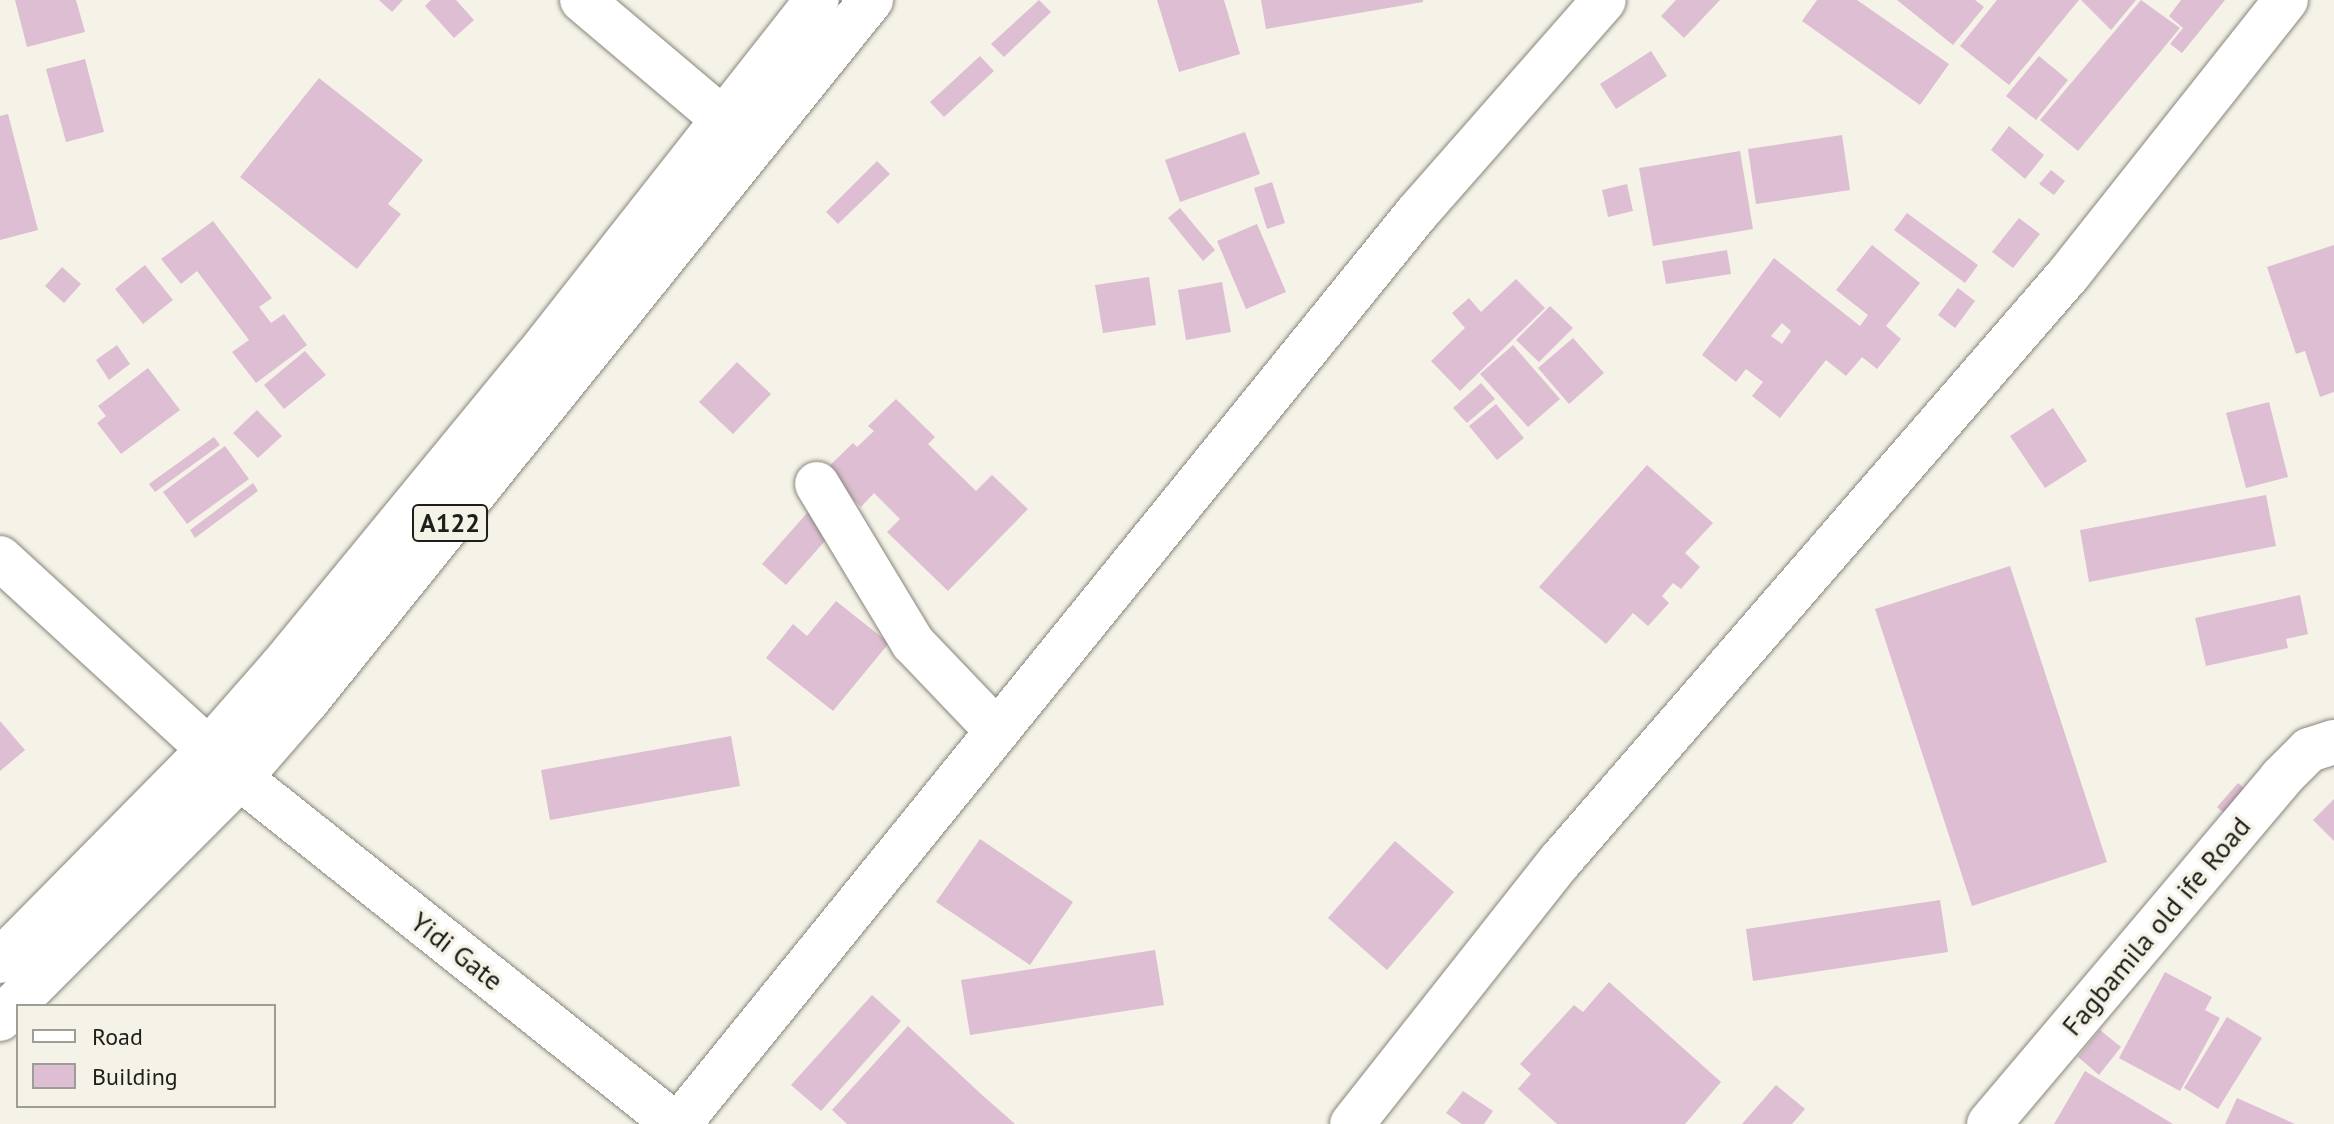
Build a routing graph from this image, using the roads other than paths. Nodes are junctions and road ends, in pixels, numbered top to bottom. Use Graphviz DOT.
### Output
graph roads {
  1 [pos="582,0"];
  2 [pos="817,0"];
  3 [pos="871,0"];
  4 [pos="1604,0"];
  5 [pos="2286,0"];
  6 [pos="738,131"];
  7 [pos="817,484"];
  8 [pos="0,558"];
  9 [pos="997,731"];
  10 [pos="2326,738"];
  11 [pos="208,750"];
  12 [pos="240,778"];
  13 [pos="0,961"];
  14 [pos="0,1019"];
  15 [pos="677,1124"];
  16 [pos="1352,1124"];
  17 [pos="1989,1124"];
  1 -- 6 [label="main road"];
  2 -- 6 [label="main road, A122"];
  3 -- 6 [label="main road, A122"];
  4 -- 9 [label="main road"];
  5 -- 16 [label="main road"];
  6 -- 11 [label="main road, A122"];
  6 -- 12 [label="main road, A122"];
  7 -- 9 [label="main road"];
  8 -- 11 [label="main road, Yidi Gate"];
  9 -- 15 [label="main road"];
  10 -- 17 [label="main road, Fagbamila old ife Road"];
  11 -- 12 [label="main road, Yidi Gate"];
  11 -- 13 [label="main road, A122"];
  12 -- 14 [label="main road, A122"];
  12 -- 15 [label="main road, Yidi Gate"];
}
